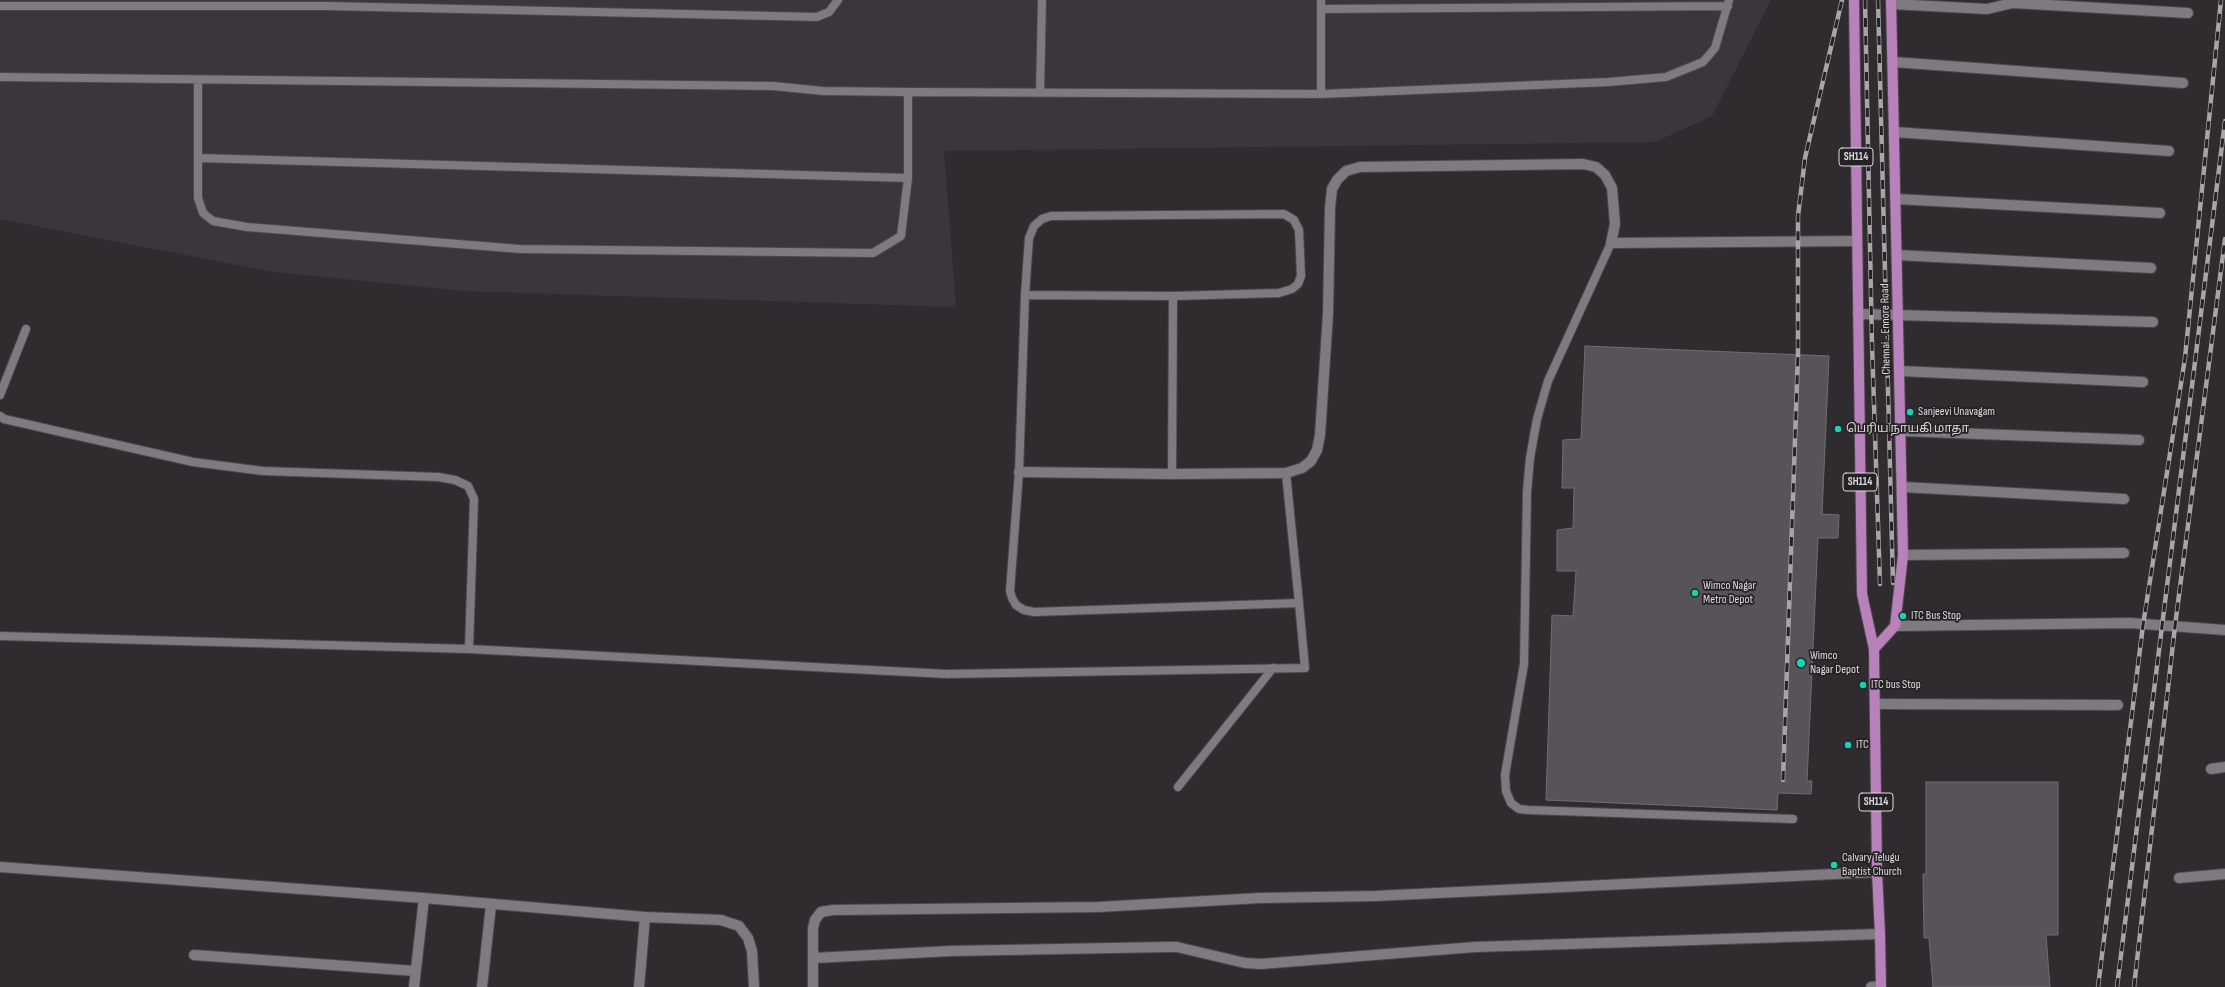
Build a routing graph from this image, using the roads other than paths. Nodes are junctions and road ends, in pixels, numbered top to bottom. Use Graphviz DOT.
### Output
graph roads {
  1 [pos="838,0"];
  2 [pos="1042,0"];
  3 [pos="1321,0"];
  4 [pos="1854,0"];
  5 [pos="1891,2"];
  6 [pos="360,3"];
  7 [pos="1728,3"];
  8 [pos="0,6"];
  9 [pos="1322,10"];
  10 [pos="2188,14"];
  11 [pos="1893,62"];
  12 [pos="0,77"];
  13 [pos="198,80"];
  14 [pos="2183,83"];
  15 [pos="908,92"];
  16 [pos="1040,93"];
  17 [pos="1320,94"];
  18 [pos="1894,132"];
  19 [pos="2169,151"];
  20 [pos="198,158"];
  21 [pos="908,178"];
  22 [pos="1896,199"];
  23 [pos="2160,213"];
  24 [pos="1857,241"];
  25 [pos="1611,242"];
  26 [pos="1897,255"];
  27 [pos="2151,268"];
  28 [pos="1025,294"];
  29 [pos="1174,296"];
  30 [pos="1858,314"];
  31 [pos="1899,315"];
  32 [pos="2153,322"];
  33 [pos="26,329"];
  34 [pos="1900,371"];
  35 [pos="2143,382"];
  36 [pos="0,395"];
  37 [pos="0,416"];
  38 [pos="1902,431"];
  39 [pos="2139,440"];
  40 [pos="1019,472"];
  41 [pos="1286,473"];
  42 [pos="1172,474"];
  43 [pos="1903,486"];
  44 [pos="2124,499"];
  45 [pos="2124,553"];
  46 [pos="1903,555"];
  47 [pos="1299,603"];
  48 [pos="1895,626"];
  49 [pos="2225,630"];
  50 [pos="0,636"];
  51 [pos="469,649"];
  52 [pos="1874,649"];
  53 [pos="1273,668"];
  54 [pos="1875,704"];
  55 [pos="2118,705"];
  56 [pos="2225,767"];
  57 [pos="2211,769"];
  58 [pos="1178,787"];
  59 [pos="1793,819"];
  60 [pos="0,867"];
  61 [pos="1877,872"];
  62 [pos="2225,874"];
  63 [pos="2179,878"];
  64 [pos="424,898"];
  65 [pos="491,905"];
  66 [pos="645,917"];
  67 [pos="1880,934"];
  68 [pos="194,955"];
  69 [pos="814,958"];
  70 [pos="415,971"];
  71 [pos="414,987"];
  72 [pos="482,987"];
  73 [pos="639,987"];
  74 [pos="754,987"];
  75 [pos="813,987"];
  76 [pos="1878,987"];
  1 -- 6 [label="lane"];
  2 -- 16 [label="lane"];
  3 -- 9 [label="lane"];
  4 -- 24 [label="main road, SH114"];
  5 -- 10 [label="street"];
  5 -- 11 [label="main road, Chennai - Ennore Road"];
  6 -- 8 [label="lane"];
  7 -- 9 [label="lane"];
  7 -- 17 [label="lane"];
  9 -- 17 [label="lane"];
  11 -- 14 [label="street"];
  11 -- 18 [label="main road, Chennai - Ennore Road"];
  12 -- 13 [label="lane"];
  13 -- 15 [label="lane"];
  13 -- 20 [label="lane"];
  15 -- 16 [label="lane"];
  15 -- 21 [label="lane"];
  16 -- 17 [label="lane"];
  18 -- 19 [label="street"];
  18 -- 22 [label="main road, Chennai - Ennore Road"];
  20 -- 21 [label="lane"];
  20 -- 21 [label="lane"];
  22 -- 23 [label="street"];
  22 -- 26 [label="main road, Chennai - Ennore Road"];
  24 -- 25 [label="street"];
  24 -- 30 [label="main road, SH114"];
  25 -- 41 [label="street"];
  25 -- 59 [label="lane"];
  26 -- 27 [label="street"];
  26 -- 31 [label="main road, Chennai - Ennore Road"];
  28 -- 29 [label="lane"];
  28 -- 29 [label="lane"];
  28 -- 40 [label="lane"];
  29 -- 42 [label="lane"];
  30 -- 31 [label="street"];
  30 -- 52 [label="main road, SH114"];
  31 -- 32 [label="street"];
  31 -- 34 [label="main road, Chennai - Ennore Road"];
  33 -- 36 [label="lane"];
  34 -- 35 [label="street"];
  34 -- 38 [label="main road, Chennai - Ennore Road"];
  37 -- 51 [label="lane"];
  38 -- 39 [label="street"];
  38 -- 43 [label="main road, Chennai - Ennore Road"];
  40 -- 42 [label="street"];
  40 -- 47 [label="lane"];
  41 -- 42 [label="street"];
  41 -- 47 [label="lane"];
  43 -- 44 [label="street"];
  43 -- 46 [label="main road, Chennai - Ennore Road"];
  45 -- 46 [label="street"];
  46 -- 48 [label="main road, Chennai - Ennore Road"];
  47 -- 53 [label="lane"];
  48 -- 49 [label="street"];
  48 -- 52 [label="main road"];
  50 -- 51 [label="lane"];
  51 -- 53 [label="lane"];
  52 -- 54 [label="main road, SH114"];
  53 -- 58 [label="lane"];
  54 -- 55 [label="street"];
  54 -- 61 [label="main road, SH114"];
  56 -- 57 [label="street"];
  60 -- 64 [label="street"];
  61 -- 67 [label="main road, SH114"];
  61 -- 69 [label="street"];
  62 -- 63 [label="street"];
  64 -- 65 [label="street"];
  64 -- 70 [label="street"];
  65 -- 66 [label="street"];
  65 -- 72 [label="street"];
  66 -- 73 [label="street"];
  66 -- 74 [label="street"];
  67 -- 69 [label="street"];
  67 -- 76 [label="main road, SH114"];
  68 -- 70 [label="street"];
  69 -- 75 [label="street"];
  70 -- 71 [label="street"];
}
